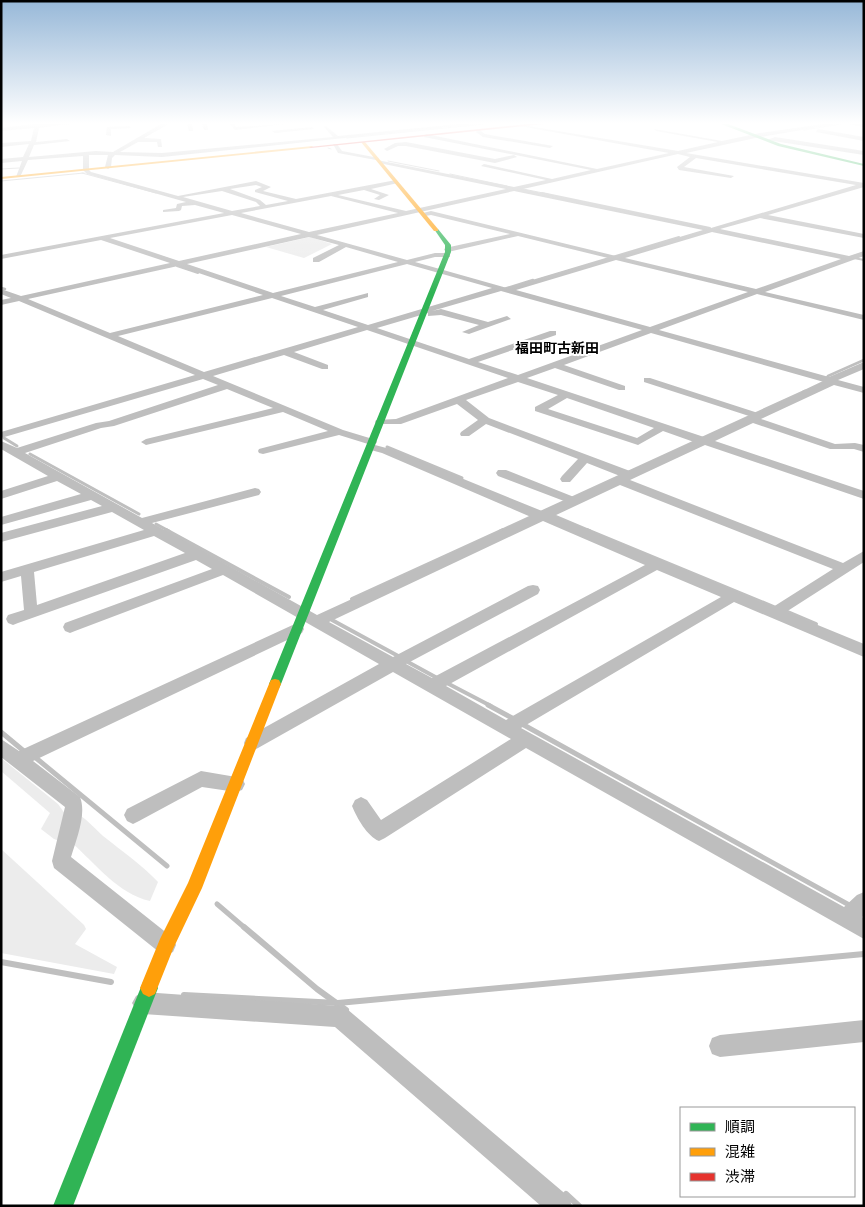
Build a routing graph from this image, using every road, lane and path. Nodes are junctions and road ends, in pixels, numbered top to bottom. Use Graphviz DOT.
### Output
graph roads {
  1 [pos="115,180"];
  2 [pos="478,180"];
  3 [pos="502,180"];
  4 [pos="553,180"];
  5 [pos="840,180"];
  6 [pos="396,182"];
  7 [pos="862,184"];
  8 [pos="530,186"];
  9 [pos="361,188"];
  10 [pos="223,189"];
  11 [pos="519,189"];
  12 [pos="344,192"];
  13 [pos="330,195"];
  14 [pos="175,197"];
  15 [pos="377,199"];
  16 [pos="297,201"];
  17 [pos="196,203"];
  18 [pos="265,208"];
  19 [pos="419,210"];
  20 [pos="164,211"];
  21 [pos="406,213"];
  22 [pos="236,214"];
  23 [pos="760,216"];
  24 [pos="773,218"];
  25 [pos="676,222"];
  26 [pos="657,228"];
  27 [pos="711,229"];
  28 [pos="518,234"];
  29 [pos="310,235"];
  30 [pos="864,236"];
  31 [pos="102,238"];
  32 [pos="864,243"];
  33 [pos="345,245"];
  34 [pos="447,252"];
  35 [pos="864,253"];
  36 [pos="1,257"];
  37 [pos="613,257"];
  38 [pos="849,258"];
  39 [pos="316,260"];
  40 [pos="864,261"];
  41 [pos="406,262"];
  42 [pos="178,264"];
  43 [pos="351,265"];
  44 [pos="372,271"];
  45 [pos="440,272"];
  46 [pos="503,289"];
  47 [pos="1,291"];
  48 [pos="758,292"];
  49 [pos="365,295"];
  50 [pos="271,296"];
  51 [pos="20,299"];
  52 [pos="1,303"];
  53 [pos="312,310"];
  54 [pos="423,313"];
  55 [pos="864,318"];
  56 [pos="507,319"];
  57 [pos="488,325"];
  58 [pos="365,328"];
  59 [pos="653,330"];
  60 [pos="466,332"];
  61 [pos="553,333"];
  62 [pos="109,336"];
  63 [pos="411,343"];
  64 [pos="285,352"];
  65 [pos="470,361"];
  66 [pos="864,364"];
  67 [pos="555,366"];
  68 [pos="325,368"];
  69 [pos="204,375"];
  70 [pos="518,379"];
  71 [pos="647,380"];
  72 [pos="828,380"];
  73 [pos="228,385"];
  74 [pos="622,388"];
  75 [pos="864,390"];
  76 [pos="566,395"];
  77 [pos="459,400"];
  78 [pos="283,408"];
  79 [pos="754,416"];
  80 [pos="485,420"];
  81 [pos="380,422"];
  82 [pos="662,427"];
  83 [pos="339,432"];
  84 [pos="466,434"];
  85 [pos="1,435"];
  86 [pos="699,440"];
  87 [pos="146,442"];
  88 [pos="1,444"];
  89 [pos="371,444"];
  90 [pos="864,449"];
  91 [pos="263,451"];
  92 [pos="16,452"];
  93 [pos="585,458"];
  94 [pos="502,473"];
  95 [pos="625,475"];
  96 [pos="59,476"];
  97 [pos="566,479"];
  98 [pos="255,492"];
  99 [pos="1,495"];
  100 [pos="92,495"];
  101 [pos="864,495"];
  102 [pos="570,500"];
  103 [pos="114,507"];
  104 [pos="543,514"];
  105 [pos="1,521"];
  106 [pos="141,522"];
  107 [pos="156,531"];
  108 [pos="1,538"];
  109 [pos="198,554"];
  110 [pos="864,556"];
  111 [pos="657,564"];
  112 [pos="843,568"];
  113 [pos="225,569"];
  114 [pos="27,570"];
  115 [pos="1,577"];
  116 [pos="533,590"];
  117 [pos="734,596"];
  118 [pos="778,610"];
  119 [pos="31,613"];
  120 [pos="310,617"];
  121 [pos="13,619"];
  122 [pos="70,627"];
  123 [pos="297,629"];
  124 [pos="864,651"];
  125 [pos="399,661"];
  126 [pos="438,683"];
  127 [pos="514,724"];
  128 [pos="526,739"];
  129 [pos="252,743"];
  130 [pos="1,747"];
  131 [pos="17,760"];
  132 [pos="236,784"];
  133 [pos="361,806"];
  134 [pos="133,816"];
  135 [pos="856,910"];
  136 [pos="864,929"];
  137 [pos="166,945"];
  138 [pos="143,1003"];
  139 [pos="864,1031"];
  140 [pos="720,1046"];
  141 [pos="63,1206"];
  142 [pos="560,1206"];
  1 -- 14 [label="street"];
  2 -- 11 [label="street"];
  3 -- 8 [label="street"];
  4 -- 8 [label="street"];
  5 -- 7 [label="street"];
  6 -- 9 [label="street"];
  6 -- 19 [label="street"];
  7 -- 23 [label="street"];
  8 -- 11 [label="street"];
  9 -- 12 [label="street"];
  9 -- 15 [label="street"];
  10 -- 14 [label="street"];
  10 -- 16 [label="street"];
  10 -- 18 [label="street"];
  11 -- 19 [label="street"];
  11 -- 25 [label="street"];
  12 -- 13 [label="street"];
  12 -- 15 [label="street"];
  13 -- 16 [label="street"];
  13 -- 21 [label="street"];
  14 -- 17 [label="street"];
  15 -- 19 [label="street"];
  16 -- 18 [label="street"];
  17 -- 20 [label="street"];
  17 -- 22 [label="street"];
  18 -- 22 [label="street"];
  19 -- 21 [label="street"];
  19 -- 28 [label="street"];
  19 -- 34 [label="street"];
  21 -- 29 [label="street"];
  22 -- 29 [label="street"];
  22 -- 31 [label="street"];
  23 -- 24 [label="street"];
  23 -- 27 [label="street"];
  24 -- 30 [label="street"];
  24 -- 32 [label="street"];
  25 -- 26 [label="street"];
  25 -- 27 [label="street"];
  27 -- 37 [label="street"];
  27 -- 38 [label="street"];
  28 -- 34 [label="street"];
  28 -- 37 [label="street"];
  29 -- 33 [label="street"];
  29 -- 42 [label="street"];
  31 -- 36 [label="street"];
  31 -- 42 [label="street"];
  33 -- 39 [label="street"];
  33 -- 41 [label="street"];
  34 -- 41 [label="street"];
  34 -- 45 [label="street"];
  35 -- 38 [label="street"];
  37 -- 46 [label="street"];
  37 -- 48 [label="street"];
  38 -- 40 [label="street"];
  38 -- 48 [label="street"];
  41 -- 44 [label="street"];
  41 -- 45 [label="street"];
  42 -- 50 [label="street"];
  42 -- 51 [label="street"];
  43 -- 44 [label="street"];
  44 -- 50 [label="street"];
  45 -- 46 [label="street"];
  45 -- 54 [label="street"];
  46 -- 54 [label="street"];
  46 -- 59 [label="street"];
  47 -- 51 [label="street"];
  48 -- 55 [label="street"];
  48 -- 59 [label="street"];
  49 -- 53 [label="street"];
  50 -- 53 [label="street"];
  50 -- 62 [label="street"];
  51 -- 52 [label="street"];
  51 -- 62 [label="street"];
  53 -- 58 [label="street"];
  54 -- 57 [label="street"];
  54 -- 58 [label="street"];
  54 -- 63 [label="street"];
  56 -- 57 [label="street"];
  57 -- 60 [label="street"];
  58 -- 63 [label="street"];
  58 -- 64 [label="street"];
  59 -- 67 [label="street"];
  59 -- 72 [label="street"];
  61 -- 65 [label="street"];
  62 -- 69 [label="street"];
  63 -- 65 [label="street"];
  63 -- 81 [label="street"];
  64 -- 68 [label="street"];
  64 -- 69 [label="street"];
  65 -- 70 [label="street"];
  66 -- 72 [label="street"];
  67 -- 70 [label="street"];
  67 -- 74 [label="street"];
  69 -- 73 [label="street"];
  69 -- 85 [label="street"];
  70 -- 76 [label="street"];
  70 -- 77 [label="street"];
  71 -- 79 [label="street"];
  72 -- 75 [label="street"];
  72 -- 79 [label="street"];
  73 -- 78 [label="street"];
  73 -- 92 [label="street"];
  76 -- 82 [label="street"];
  76 -- 82 [label="street"];
  77 -- 80 [label="street"];
  77 -- 81 [label="street"];
  78 -- 83 [label="street"];
  78 -- 87 [label="street"];
  79 -- 86 [label="street"];
  79 -- 90 [label="street"];
  80 -- 84 [label="street"];
  80 -- 93 [label="street"];
  81 -- 89 [label="street"];
  82 -- 86 [label="street"];
  83 -- 89 [label="street"];
  83 -- 91 [label="street"];
  86 -- 95 [label="street"];
  86 -- 101 [label="street"];
  88 -- 92 [label="street"];
  89 -- 104 [label="street"];
  89 -- 120 [label="street"];
  92 -- 96 [label="street"];
  93 -- 95 [label="street"];
  93 -- 97 [label="street"];
  94 -- 102 [label="street"];
  95 -- 102 [label="street"];
  95 -- 112 [label="street"];
  96 -- 99 [label="street"];
  96 -- 100 [label="street"];
  98 -- 106 [label="street"];
  100 -- 103 [label="street"];
  100 -- 105 [label="street"];
  102 -- 104 [label="street"];
  103 -- 106 [label="street"];
  103 -- 108 [label="street"];
  104 -- 111 [label="street"];
  104 -- 120 [label="street"];
  106 -- 107 [label="street"];
  107 -- 109 [label="street"];
  107 -- 114 [label="street"];
  109 -- 113 [label="street"];
  109 -- 119 [label="street"];
  110 -- 112 [label="street"];
  111 -- 117 [label="street"];
  111 -- 126 [label="street"];
  112 -- 118 [label="street"];
  113 -- 120 [label="street"];
  113 -- 122 [label="street"];
  114 -- 115 [label="street"];
  114 -- 119 [label="street"];
  116 -- 125 [label="street"];
  117 -- 118 [label="street"];
  117 -- 127 [label="street"];
  118 -- 124 [label="street"];
  119 -- 121 [label="street"];
  120 -- 123 [label="street"];
  120 -- 125 [label="street"];
  123 -- 129 [label="street"];
  123 -- 131 [label="street"];
  125 -- 126 [label="street"];
  125 -- 129 [label="street"];
  126 -- 127 [label="street"];
  127 -- 128 [label="street"];
  128 -- 133 [label="street"];
  128 -- 135 [label="street"];
  129 -- 132 [label="street"];
  130 -- 131 [label="street"];
  131 -- 137 [label="street"];
  132 -- 134 [label="street"];
  132 -- 137 [label="street"];
  135 -- 136 [label="street"];
  137 -- 138 [label="street"];
  138 -- 141 [label="street"];
  138 -- 142 [label="street"];
  139 -- 140 [label="street"];
}
